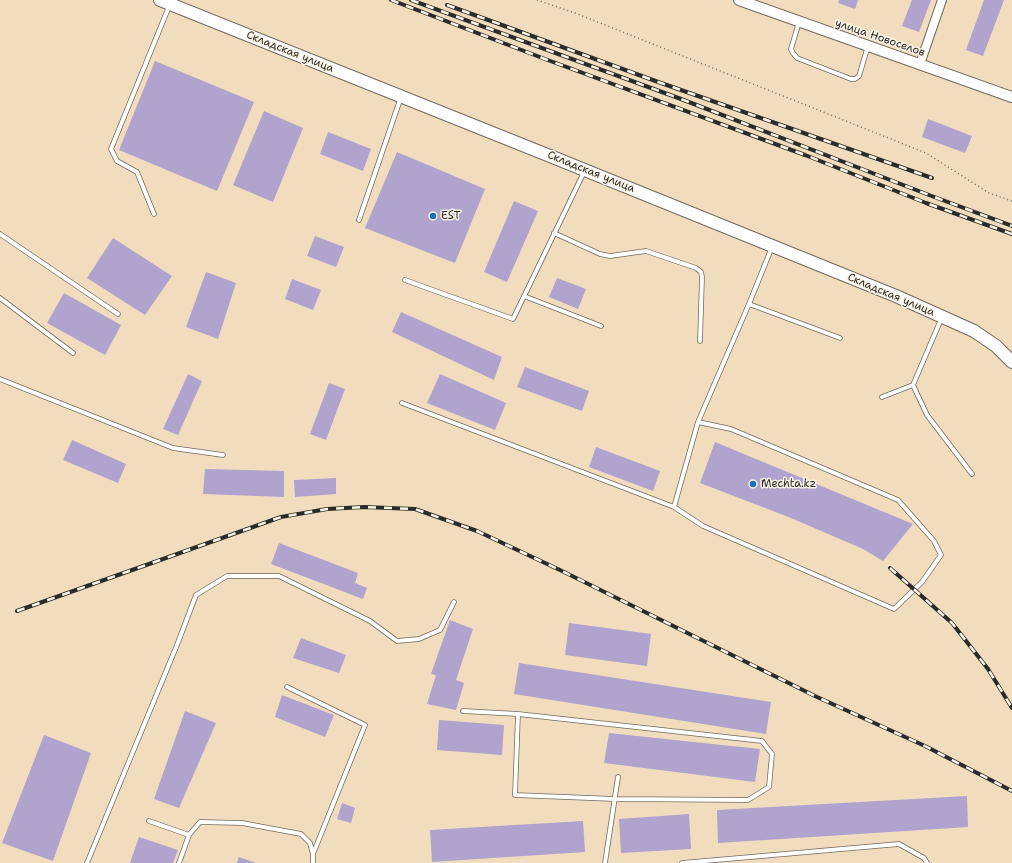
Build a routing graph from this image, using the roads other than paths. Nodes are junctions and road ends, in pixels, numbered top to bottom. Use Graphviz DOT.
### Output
graph roads {
  1 [pos="739,0"];
  2 [pos="942,0"];
  3 [pos="165,2"];
  4 [pos="800,22"];
  5 [pos="868,46"];
  6 [pos="920,64"];
  7 [pos="401,96"];
  8 [pos="1012,97"];
  9 [pos="585,170"];
  10 [pos="154,214"];
  11 [pos="359,220"];
  12 [pos="554,233"];
  13 [pos="0,234"];
  14 [pos="772,246"];
  15 [pos="405,280"];
  16 [pos="524,296"];
  17 [pos="0,298"];
  18 [pos="749,304"];
  19 [pos="118,314"];
  20 [pos="942,317"];
  21 [pos="601,326"];
  22 [pos="840,338"];
  23 [pos="700,341"];
  24 [pos="73,353"];
  25 [pos="1012,362"];
  26 [pos="0,379"];
  27 [pos="913,385"];
  28 [pos="882,398"];
  29 [pos="402,403"];
  30 [pos="698,422"];
  31 [pos="223,455"];
  32 [pos="972,474"];
  33 [pos="674,508"];
  34 [pos="454,602"];
  35 [pos="287,687"];
  36 [pos="463,711"];
  37 [pos="518,714"];
  38 [pos="618,777"];
  39 [pos="615,799"];
  40 [pos="149,821"];
  41 [pos="189,835"];
  42 [pos="313,854"];
  43 [pos="87,863"];
  44 [pos="179,863"];
  45 [pos="313,863"];
  46 [pos="605,863"];
  47 [pos="682,863"];
  48 [pos="927,863"];
  1 -- 4 [label="street, улица Новоселов"];
  2 -- 6 [label="street"];
  3 -- 7 [label="main road, Складская улица"];
  3 -- 10 [label="lane"];
  4 -- 5 [label="street, улица Новоселов"];
  4 -- 5 [label="lane"];
  5 -- 6 [label="street, улица Новоселов"];
  6 -- 8 [label="street, улица Новоселов"];
  7 -- 9 [label="main road, Складская улица"];
  7 -- 11 [label="lane"];
  9 -- 12 [label="lane"];
  9 -- 14 [label="main road, Складская улица"];
  12 -- 16 [label="lane"];
  12 -- 23 [label="lane"];
  13 -- 19 [label="lane"];
  14 -- 18 [label="lane"];
  14 -- 20 [label="main road, Складская улица"];
  15 -- 16 [label="lane"];
  16 -- 21 [label="lane"];
  17 -- 24 [label="lane"];
  18 -- 22 [label="lane"];
  18 -- 30 [label="lane"];
  20 -- 25 [label="main road, Складская улица"];
  20 -- 27 [label="lane"];
  26 -- 31 [label="lane"];
  27 -- 28 [label="lane"];
  27 -- 32 [label="lane"];
  29 -- 33 [label="lane"];
  30 -- 33 [label="lane"];
  30 -- 33 [label="lane"];
  34 -- 43 [label="lane"];
  35 -- 42 [label="lane"];
  36 -- 37 [label="lane"];
  37 -- 39 [label="lane"];
  37 -- 39 [label="lane"];
  38 -- 39 [label="lane"];
  39 -- 46 [label="lane"];
  40 -- 41 [label="lane"];
  41 -- 42 [label="lane"];
  41 -- 44 [label="lane"];
  42 -- 45 [label="lane"];
  47 -- 48 [label="lane"];
}
